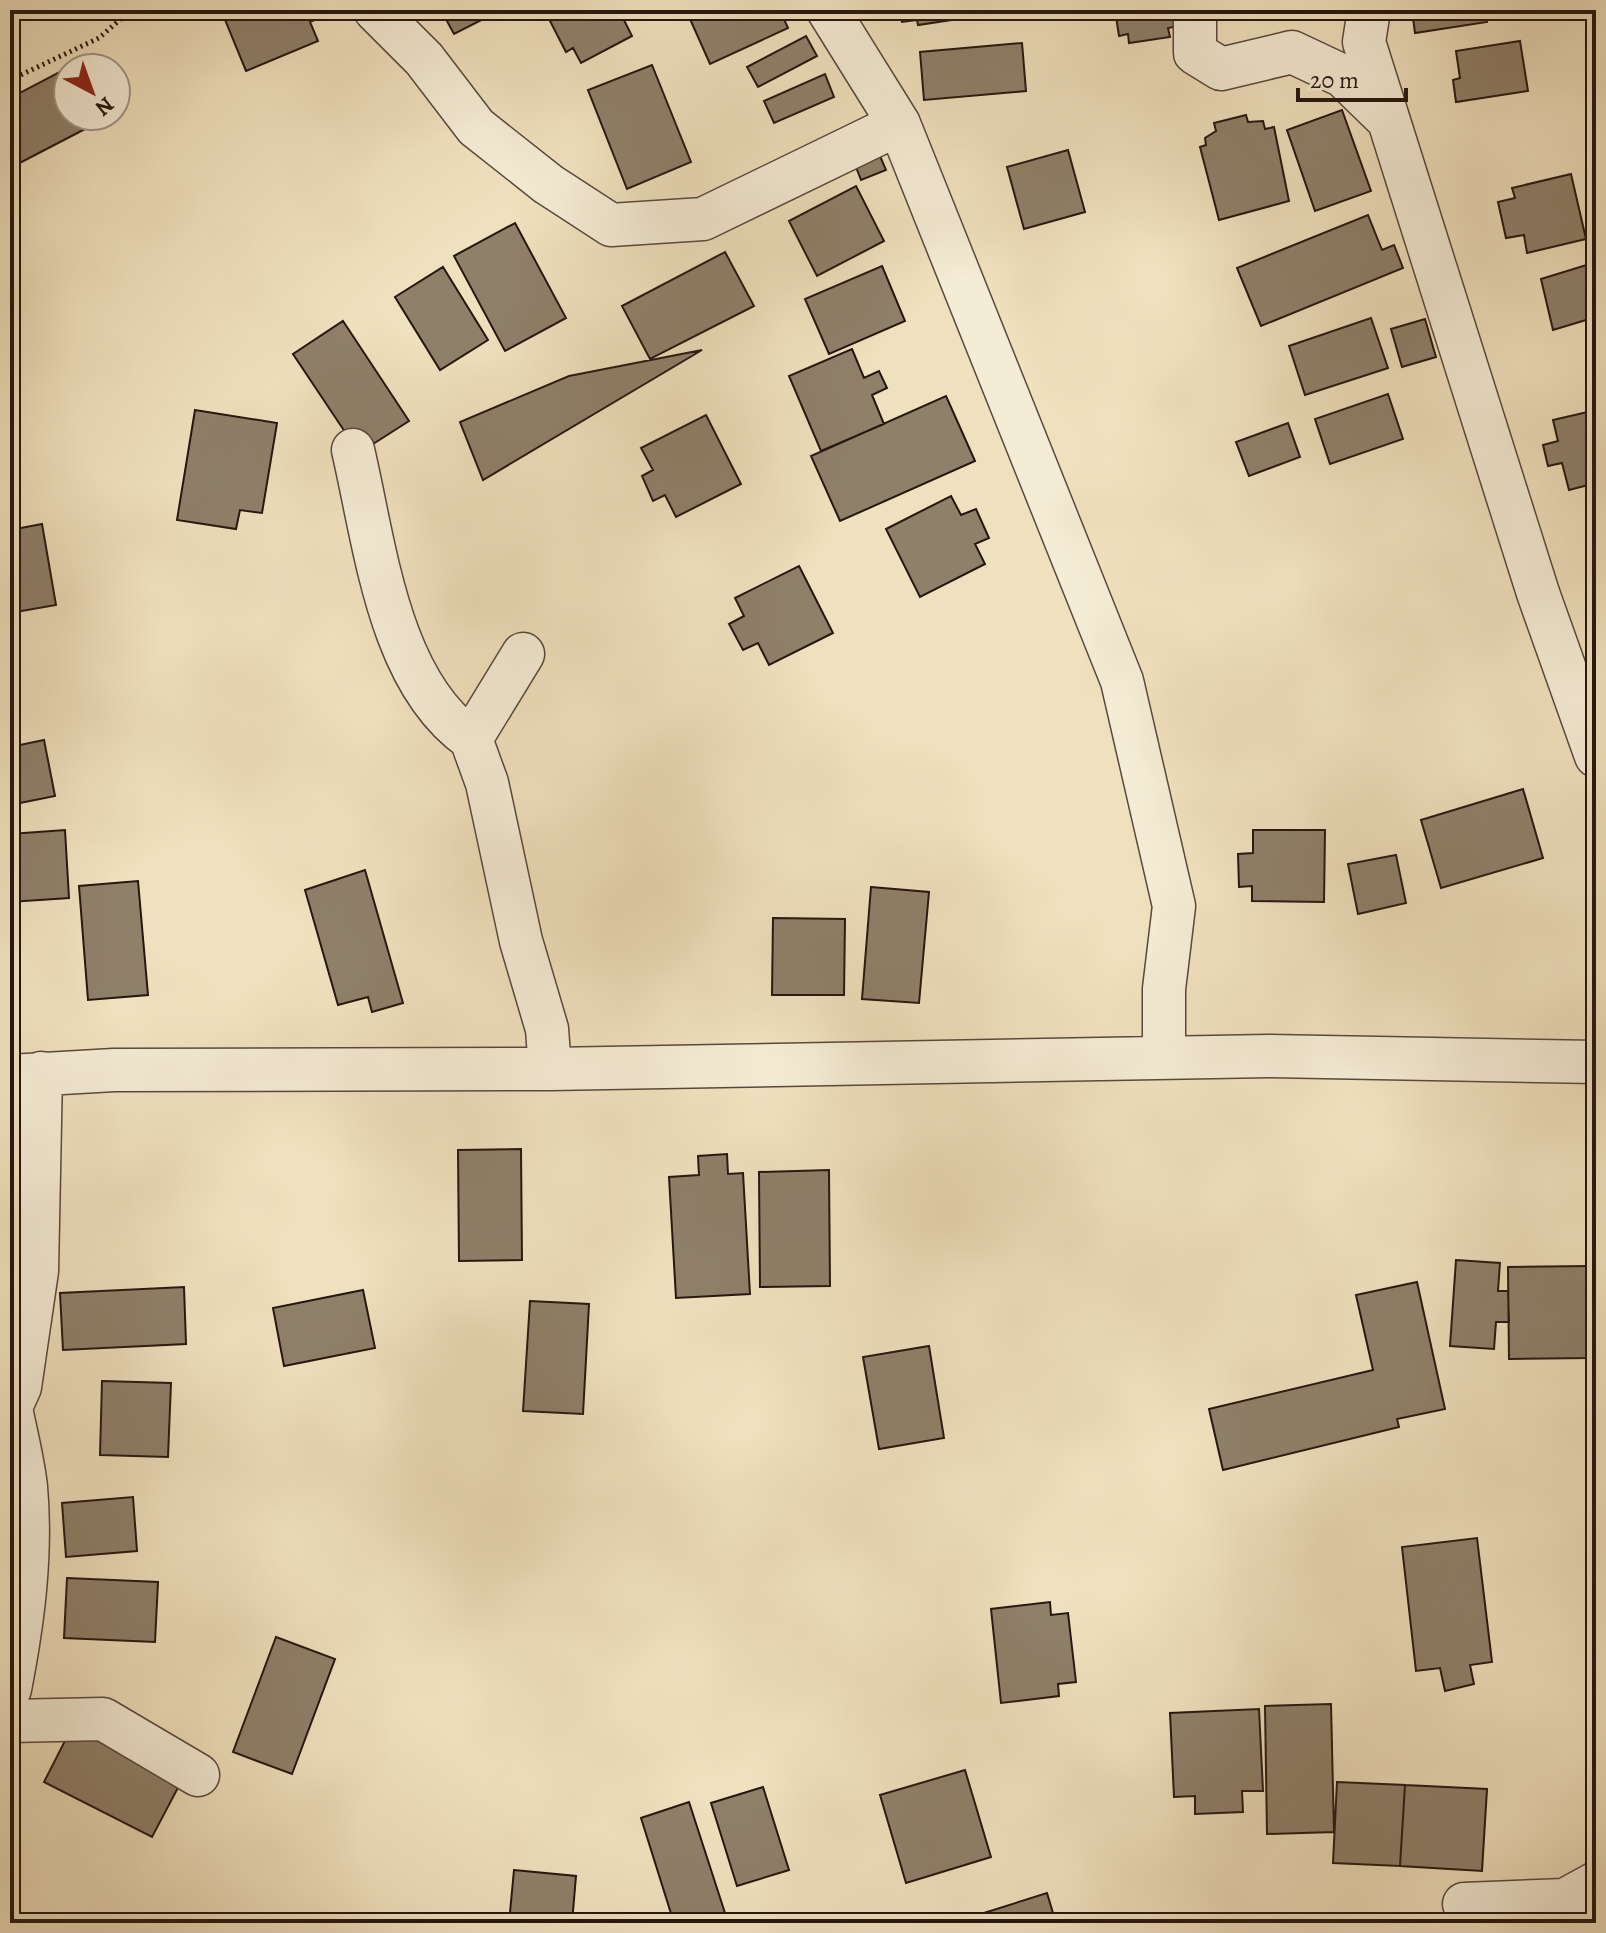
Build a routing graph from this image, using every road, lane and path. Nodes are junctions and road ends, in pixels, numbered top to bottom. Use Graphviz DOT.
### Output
graph roads {
  1 [pos="131,10"];
  2 [pos="375,10"];
  3 [pos="828,10"];
  4 [pos="1195,10"];
  5 [pos="1369,10"];
  6 [pos="10,80"];
  7 [pos="1388,120"];
  8 [pos="899,124"];
  9 [pos="353,450"];
  10 [pos="523,654"];
  11 [pos="471,739"];
  12 [pos="1596,756"];
  13 [pos="1164,1058"];
  14 [pos="1596,1062"];
  15 [pos="550,1069"];
  16 [pos="26,1074"];
  17 [pos="11,1408"];
  18 [pos="10,1689"];
  19 [pos="10,1721"];
  20 [pos="198,1775"];
  21 [pos="1596,1883"];
  22 [pos="1464,1904"];
  1 -- 6 [label="path"];
  2 -- 8 [label="street"];
  3 -- 8 [label="street"];
  4 -- 7 [label="street"];
  5 -- 7 [label="street"];
  7 -- 12 [label="street"];
  8 -- 13 [label="street"];
  9 -- 11 [label="street"];
  10 -- 11 [label="street"];
  11 -- 15 [label="street"];
  13 -- 14 [label="street"];
  13 -- 15 [label="street"];
  15 -- 16 [label="street"];
  16 -- 17 [label="street"];
  17 -- 18 [label="street"];
  19 -- 20 [label="street"];
  21 -- 22 [label="street"];
}
